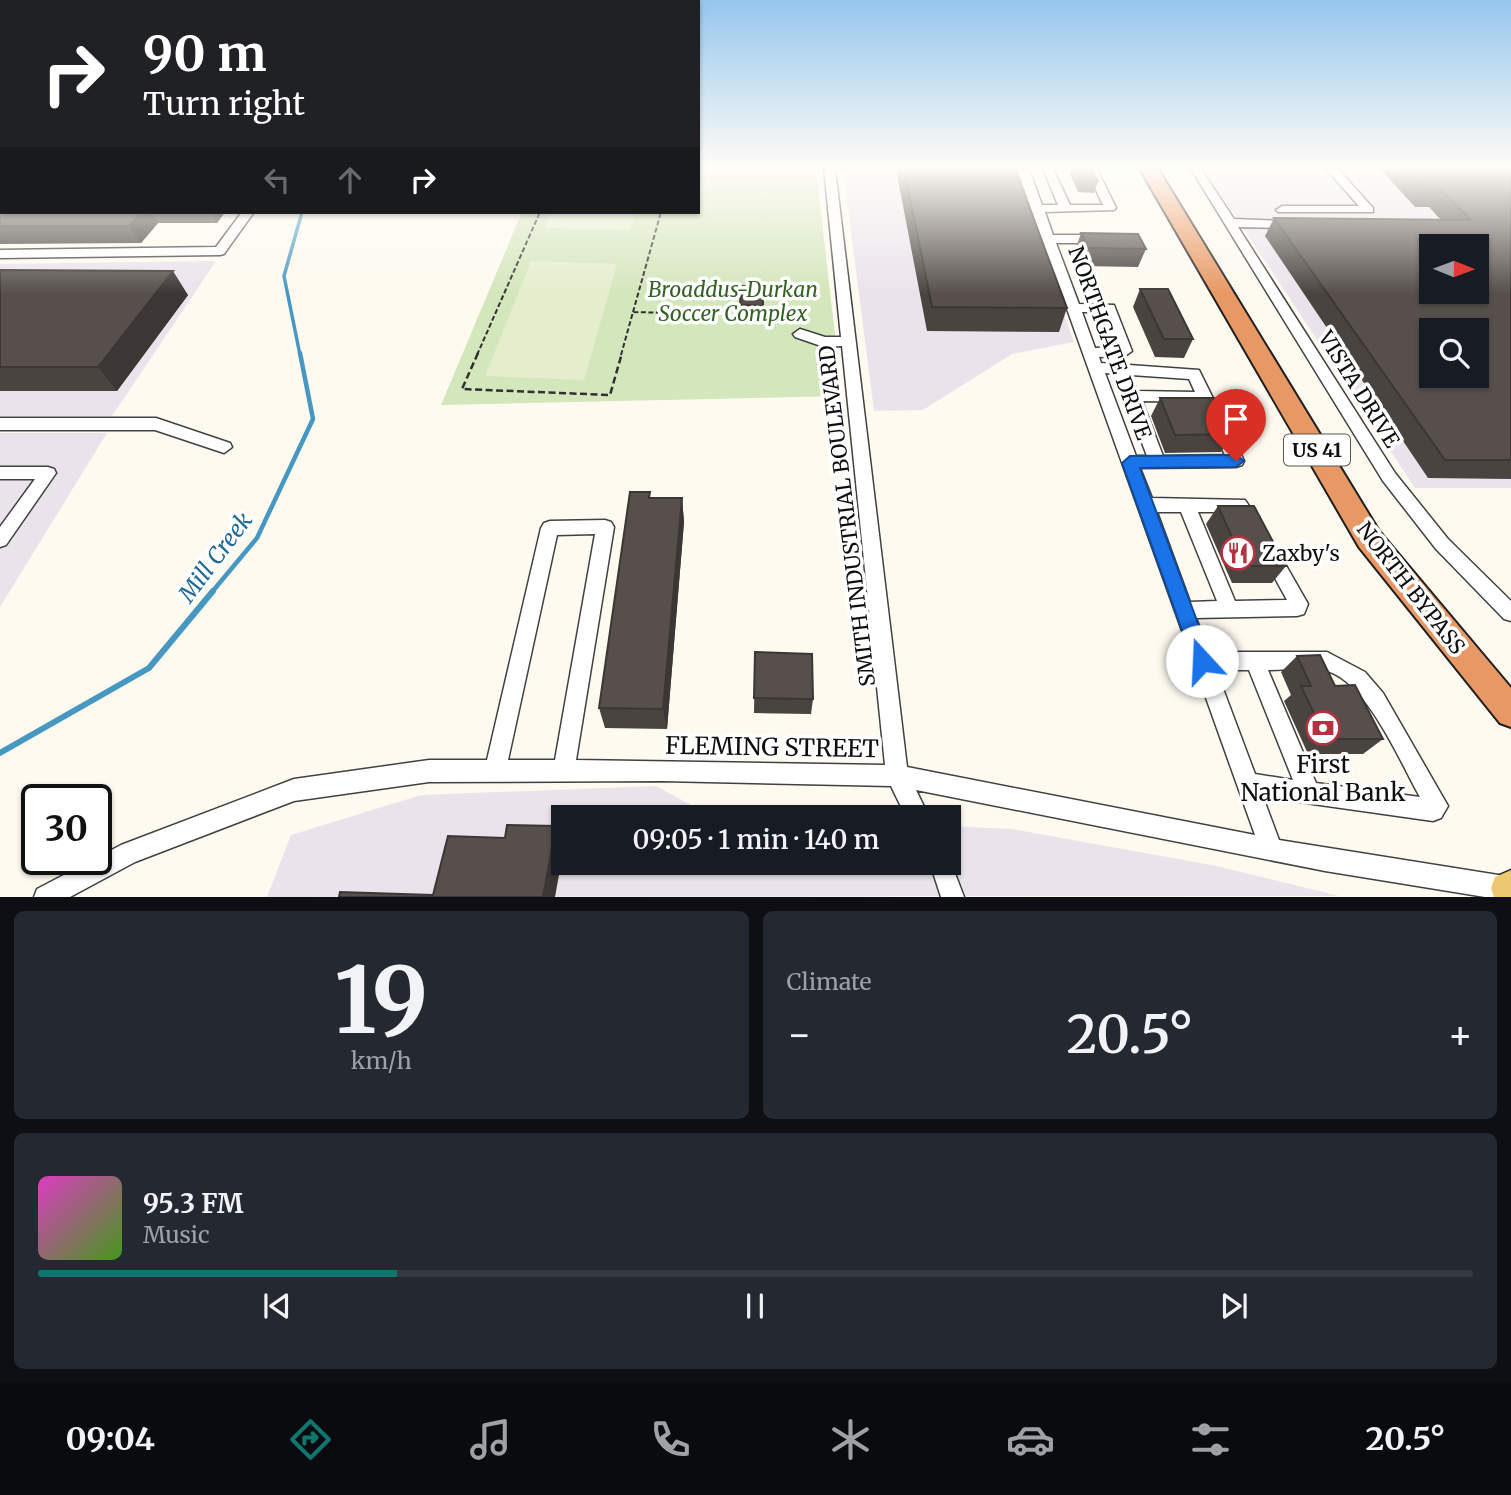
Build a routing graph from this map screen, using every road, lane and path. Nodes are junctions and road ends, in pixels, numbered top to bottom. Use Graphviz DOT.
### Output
graph roads {
  1 [pos="833,211"];
  2 [pos="1038,211"];
  3 [pos="1174,211"];
  4 [pos="1223,211"];
  5 [pos="247,214"];
  6 [pos="539,214"];
  7 [pos="660,214"];
  8 [pos="1231,223"];
  9 [pos="1280,224"];
  10 [pos="1048,239"];
  11 [pos="1116,239"];
  12 [pos="0,254"];
  13 [pos="1073,308"];
  14 [pos="633,312"];
  15 [pos="710,314"];
  16 [pos="800,334"];
  17 [pos="847,341"];
  18 [pos="1093,360"];
  19 [pos="1122,370"];
  20 [pos="1132,396"];
  21 [pos="1206,397"];
  22 [pos="0,424"];
  23 [pos="224,447"];
  24 [pos="1157,461"];
  25 [pos="1130,463"];
  26 [pos="0,473"];
  27 [pos="1146,505"];
  28 [pos="1187,505"];
  29 [pos="0,540"];
  30 [pos="1184,610"];
  31 [pos="1230,610"];
  32 [pos="1511,613"];
  33 [pos="1202,661"];
  34 [pos="1255,661"];
  35 [pos="1503,703"];
  36 [pos="1511,728"];
  37 [pos="564,770"];
  38 [pos="495,771"];
  39 [pos="897,776"];
  40 [pos="1247,784"];
  41 [pos="1309,792"];
  42 [pos="912,805"];
  43 [pos="1271,848"];
  44 [pos="945,875"];
  45 [pos="1510,888"];
  46 [pos="45,897"];
  47 [pos="953,897"];
  1 -- 17 [label="street, SMITH INDUSTRIAL BOULEVARD"];
  2 -- 10 [label="street, NORTHGATE DRIVE"];
  3 -- 35 [label="highway, NORTH BYPASS / US 41"];
  4 -- 8 [label="street, VISTA DRIVE"];
  5 -- 12 [label="street"];
  6 -- 14 [label="path"];
  7 -- 14 [label="path"];
  8 -- 9 [label="street"];
  8 -- 32 [label="street, VISTA DRIVE"];
  10 -- 11 [label="street"];
  10 -- 13 [label="street, NORTHGATE DRIVE"];
  13 -- 18 [label="street, NORTHGATE DRIVE"];
  13 -- 18 [label="street"];
  14 -- 15 [label="path"];
  16 -- 17 [label="street"];
  17 -- 39 [label="street, SMITH INDUSTRIAL BOULEVARD"];
  18 -- 19 [label="lane"];
  18 -- 25 [label="street, NORTHGATE DRIVE"];
  19 -- 20 [label="street"];
  19 -- 21 [label="lane"];
  20 -- 21 [label="street"];
  20 -- 24 [label="street"];
  21 -- 24 [label="lane"];
  22 -- 23 [label="street"];
  24 -- 25 [label="lane"];
  25 -- 27 [label="street, NORTHGATE DRIVE"];
  26 -- 29 [label="street"];
  27 -- 28 [label="street"];
  27 -- 30 [label="street, NORTHGATE DRIVE"];
  28 -- 31 [label="street"];
  28 -- 31 [label="street"];
  30 -- 31 [label="street"];
  30 -- 33 [label="street, NORTHGATE DRIVE"];
  33 -- 34 [label="street"];
  33 -- 40 [label="street, NORTHGATE DRIVE"];
  34 -- 41 [label="street"];
  34 -- 41 [label="street"];
  35 -- 36 [label="main road"];
  37 -- 38 [label="street, FLEMING STREET"];
  37 -- 38 [label="street"];
  37 -- 39 [label="street, FLEMING STREET"];
  38 -- 46 [label="street, FLEMING STREET"];
  39 -- 42 [label="street"];
  39 -- 43 [label="street, FLEMING STREET"];
  40 -- 41 [label="street"];
  40 -- 43 [label="street, NORTHGATE DRIVE"];
  43 -- 45 [label="street, FLEMING STREET"];
  44 -- 47 [label="street"];
}
